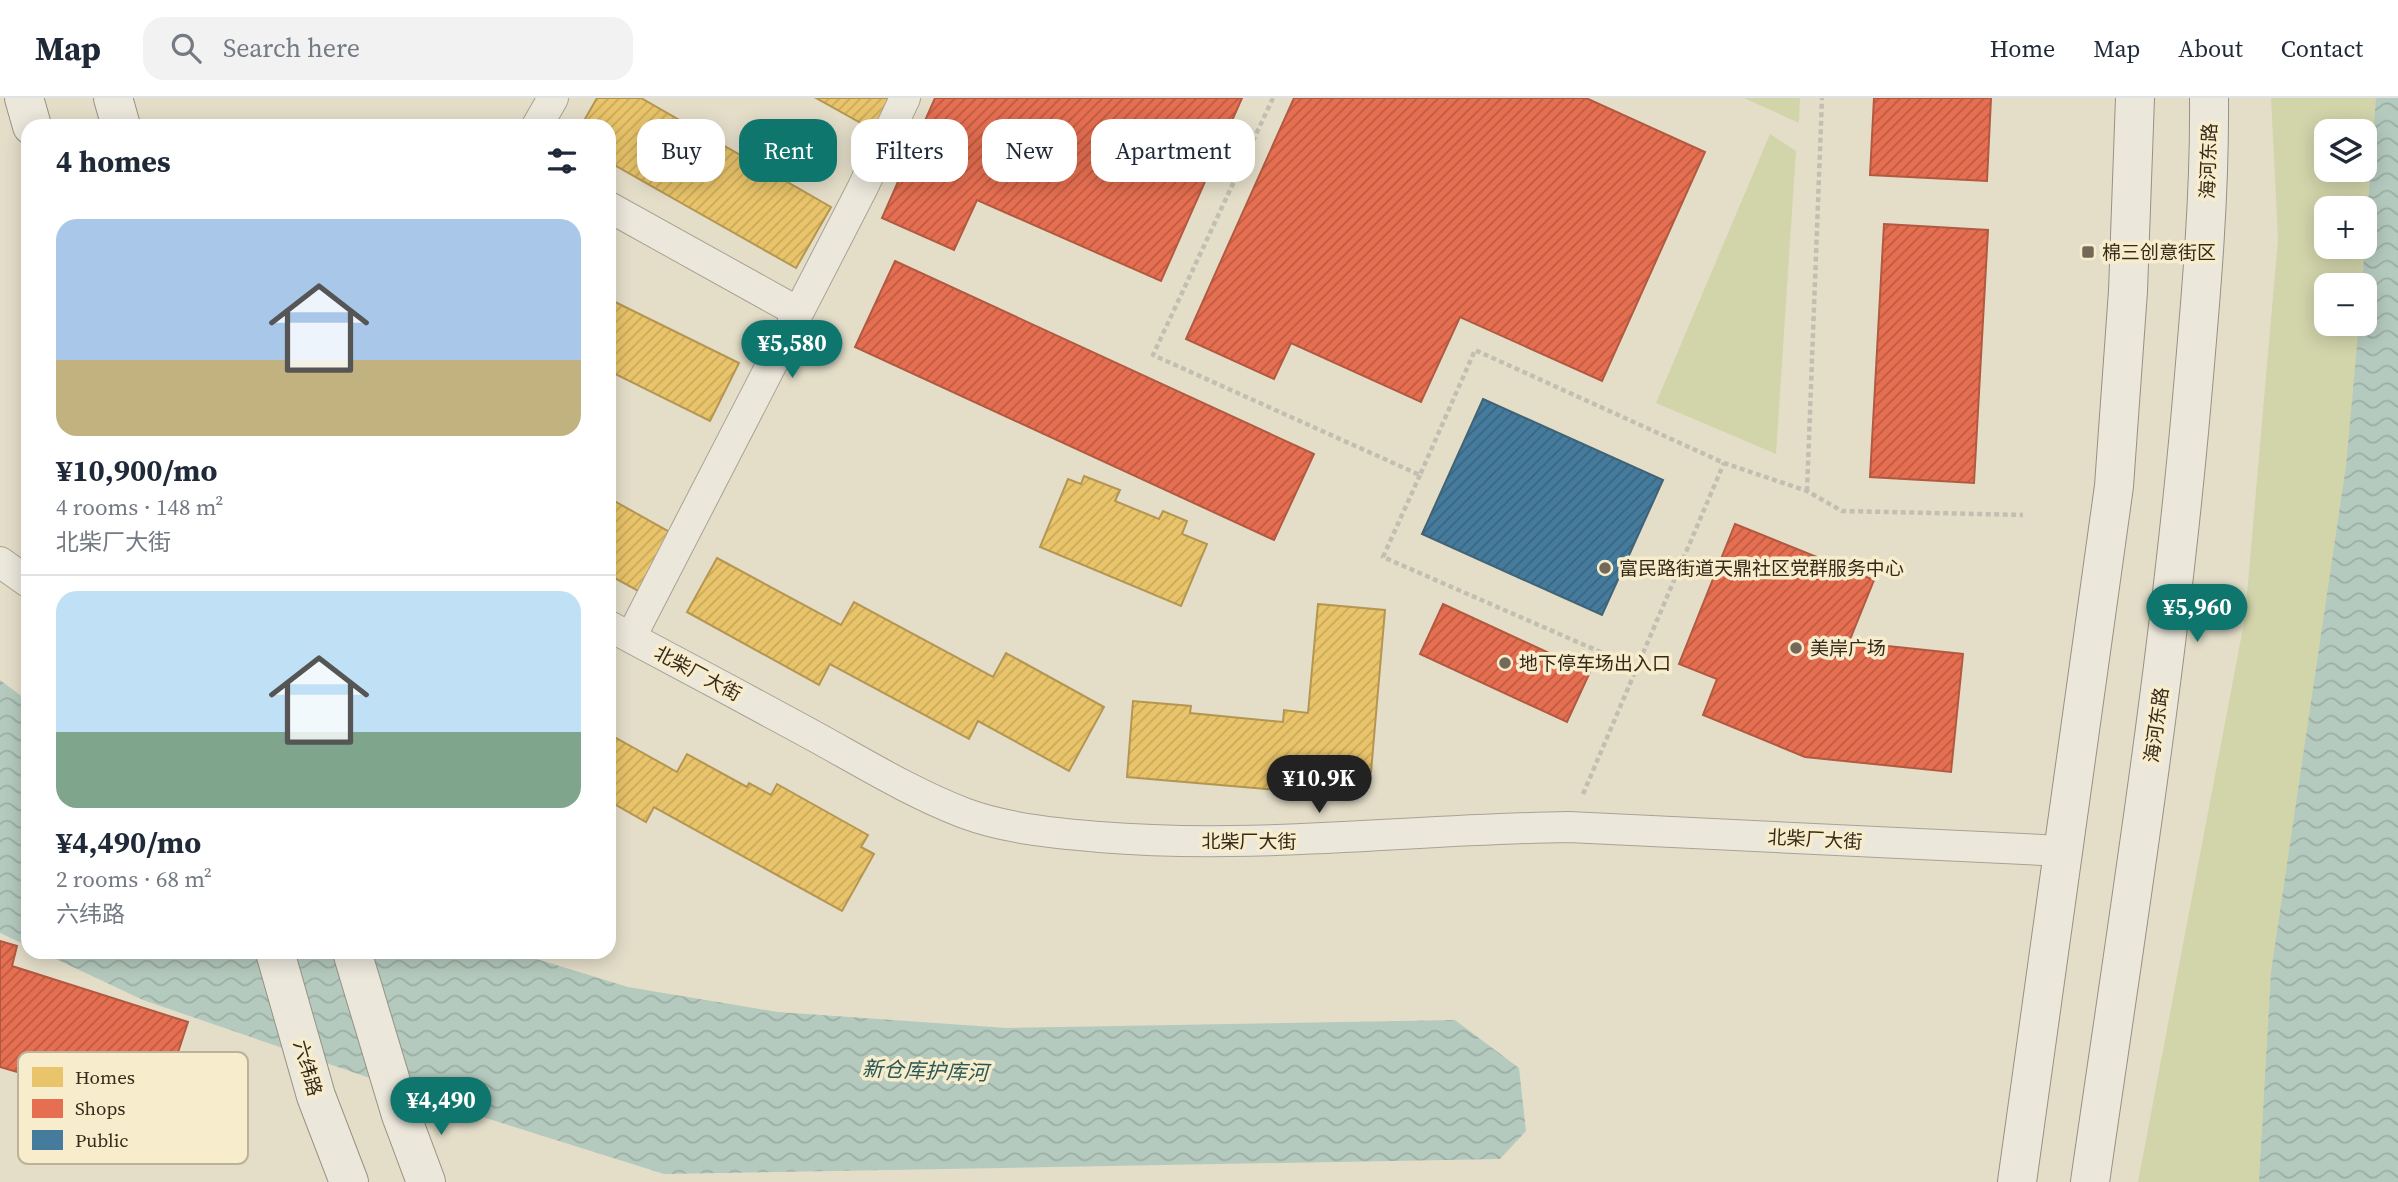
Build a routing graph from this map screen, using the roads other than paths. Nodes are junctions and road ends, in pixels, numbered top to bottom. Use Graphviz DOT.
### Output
graph roads {
  1 [pos="24,98"];
  2 [pos="113,98"];
  3 [pos="553,98"];
  4 [pos="905,98"];
  5 [pos="2135,98"];
  6 [pos="2209,98"];
  7 [pos="30,119"];
  8 [pos="119,119"];
  9 [pos="541,119"];
  10 [pos="616,210"];
  11 [pos="798,312"];
  12 [pos="0,562"];
  13 [pos="21,577"];
  14 [pos="620,631"];
  15 [pos="2063,850"];
  16 [pos="277,959"];
  17 [pos="354,959"];
  18 [pos="349,1182"];
  19 [pos="426,1182"];
  20 [pos="2017,1182"];
  21 [pos="2090,1182"];
  1 -- 7 [label="main road"];
  2 -- 8 [label="main road"];
  3 -- 9 [label="street"];
  4 -- 11 [label="street"];
  5 -- 15 [label="main road"];
  6 -- 21 [label="main road, 海河东路"];
  10 -- 11 [label="street"];
  11 -- 14 [label="street"];
  12 -- 13 [label="street"];
  14 -- 15 [label="street, 北柴厂大街"];
  15 -- 20 [label="main road"];
  16 -- 18 [label="main road, 六纬路"];
  17 -- 19 [label="main road"];
}
